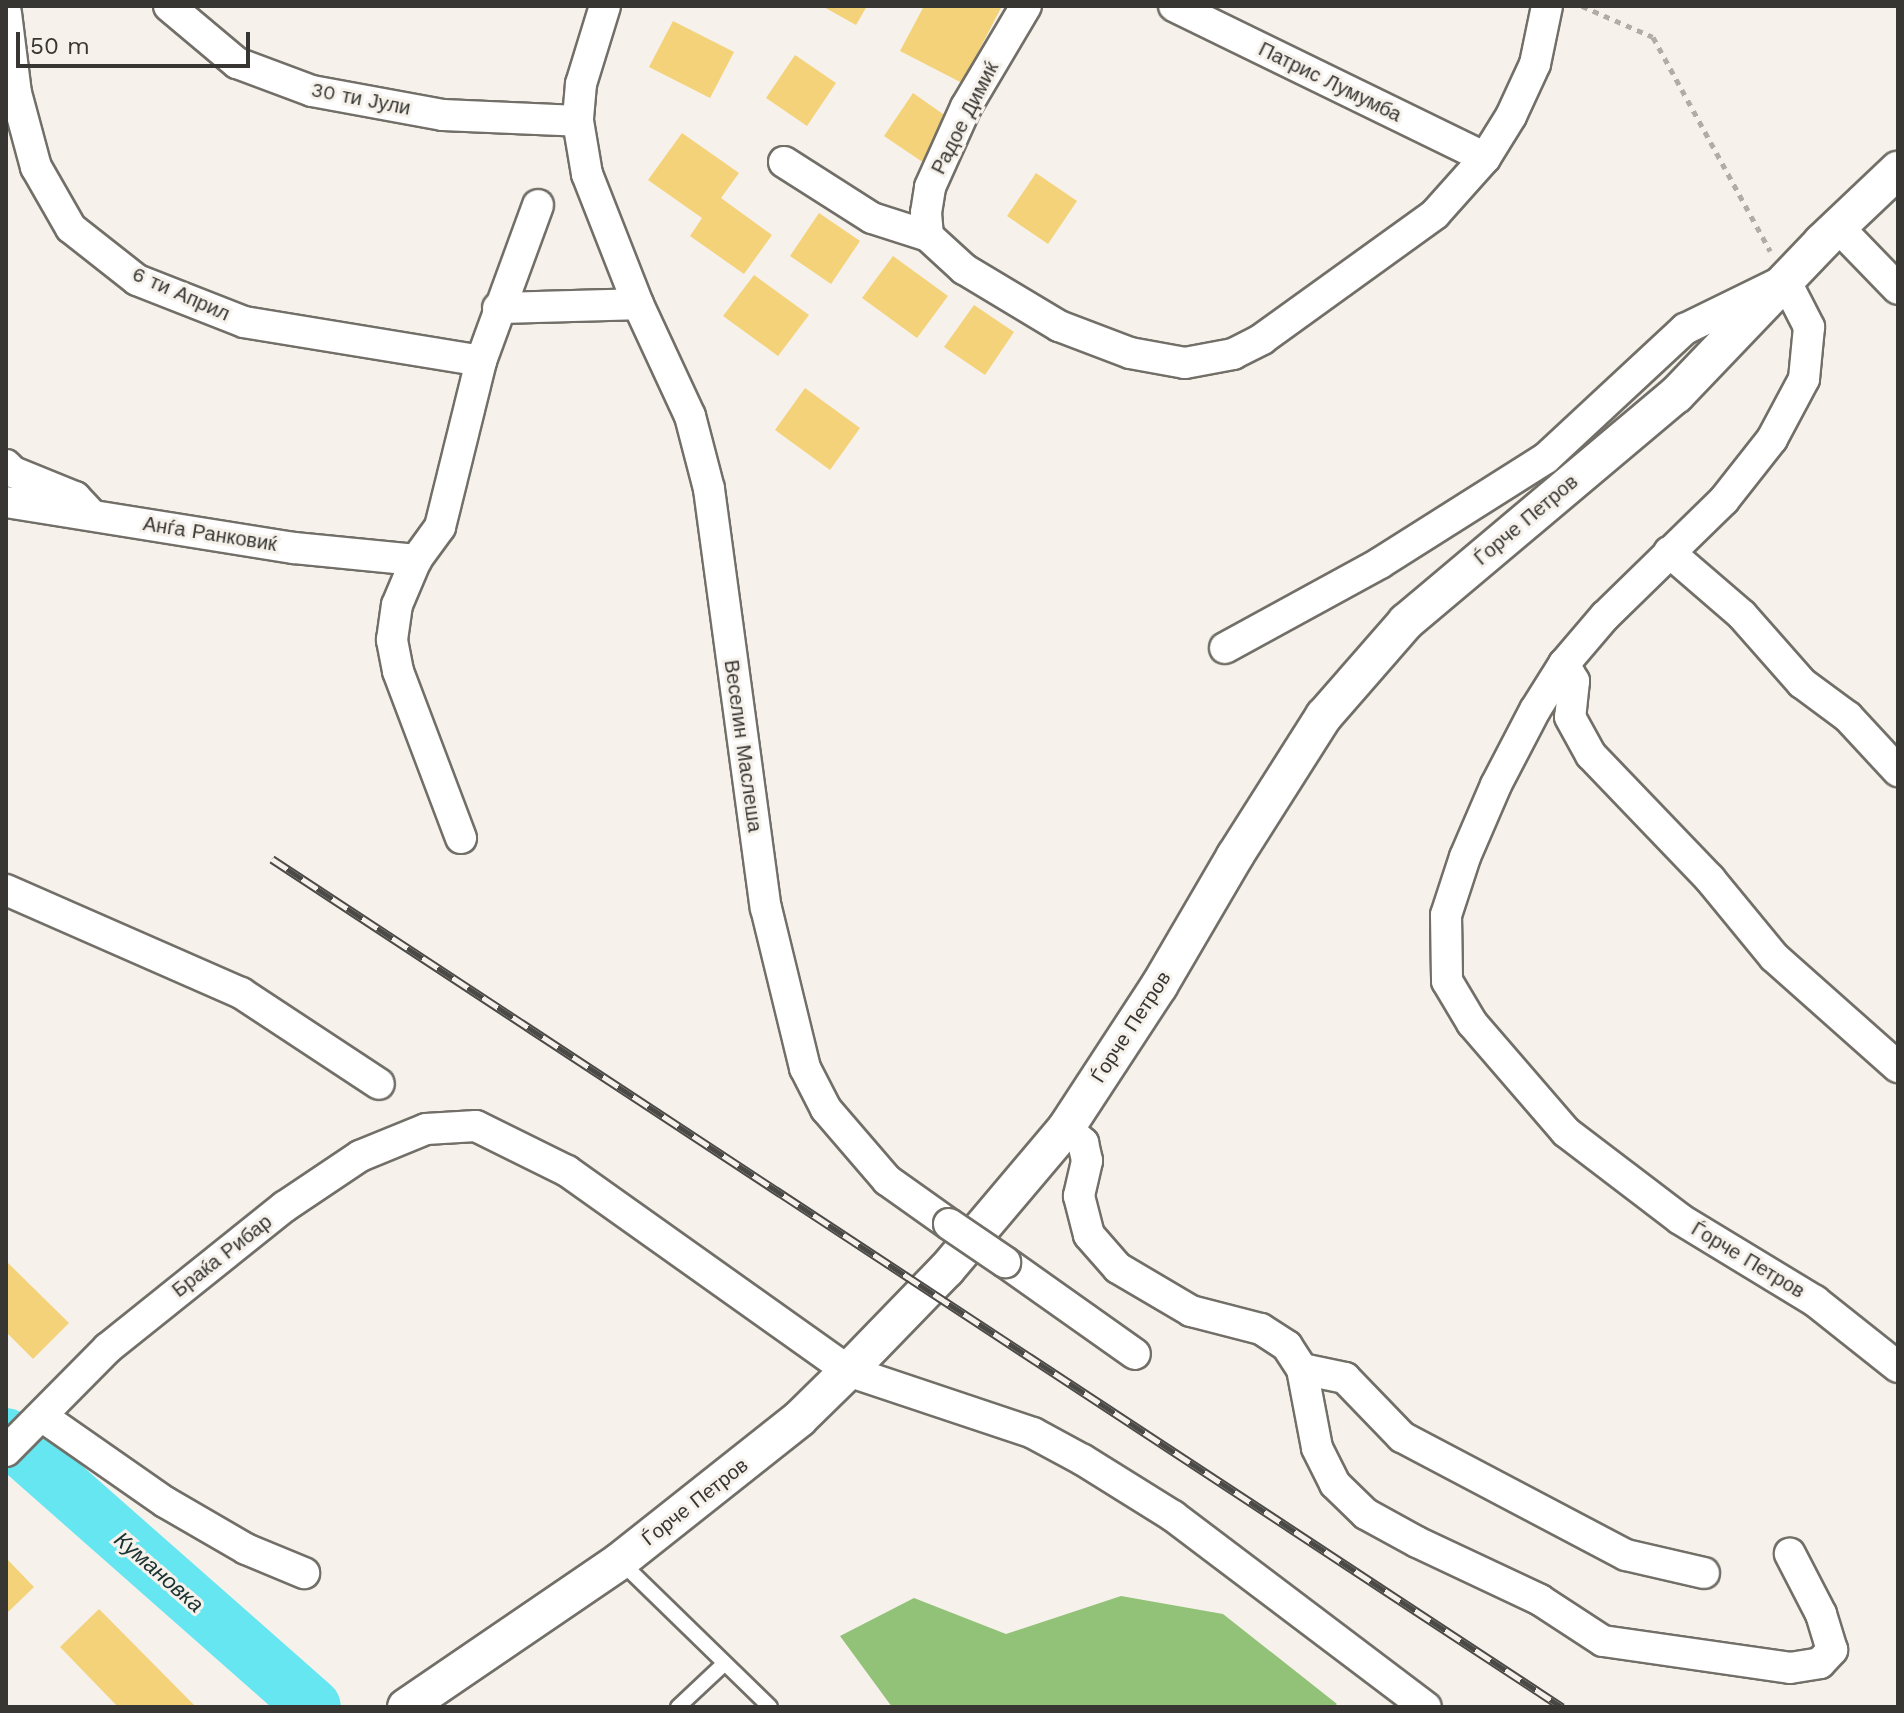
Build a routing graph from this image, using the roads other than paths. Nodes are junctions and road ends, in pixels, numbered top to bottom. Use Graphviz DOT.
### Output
graph roads {
  1 [pos="169,6"];
  2 [pos="605,6"];
  3 [pos="1026,6"];
  4 [pos="1174,6"];
  5 [pos="1547,6"];
  6 [pos="6,13"];
  7 [pos="578,121"];
  8 [pos="1485,158"];
  9 [pos="784,162"];
  10 [pos="1898,170"];
  11 [pos="538,205"];
  12 [pos="1838,227"];
  13 [pos="928,236"];
  14 [pos="1785,280"];
  15 [pos="1898,289"];
  16 [pos="638,304"];
  17 [pos="498,308"];
  18 [pos="481,361"];
  19 [pos="6,465"];
  20 [pos="6,502"];
  21 [pos="90,513"];
  22 [pos="1669,552"];
  23 [pos="416,560"];
  24 [pos="1225,648"];
  25 [pos="1564,664"];
  26 [pos="1898,771"];
  27 [pos="461,838"];
  28 [pos="6,890"];
  29 [pos="1898,1067"];
  30 [pos="379,1084"];
  31 [pos="1066,1128"];
  32 [pos="1135,1354"];
  33 [pos="1898,1367"];
  34 [pos="1302,1369"];
  35 [pos="848,1371"];
  36 [pos="43,1417"];
  37 [pos="6,1451"];
  38 [pos="1790,1554"];
  39 [pos="620,1561"];
  40 [pos="304,1573"];
  41 [pos="1704,1573"];
  42 [pos="724,1664"];
  43 [pos="406,1707"];
  44 [pos="678,1707"];
  45 [pos="770,1707"];
  46 [pos="1426,1707"];
  1 -- 7 [label="street, 30 ти Јули"];
  2 -- 7 [label="street, Веселин Маслеша"];
  3 -- 13 [label="street, Радое Димиќ"];
  4 -- 8 [label="street, Патрис Лумумба"];
  5 -- 8 [label="street"];
  6 -- 18 [label="street, 6 ти Април"];
  7 -- 16 [label="street, Веселин Маслеша"];
  8 -- 13 [label="street"];
  9 -- 13 [label="street"];
  10 -- 12 [label="street, Ѓорче Петров"];
  11 -- 17 [label="street"];
  12 -- 14 [label="street, Ѓорче Петров"];
  12 -- 15 [label="street"];
  14 -- 22 [label="street, Ѓорче Петров"];
  14 -- 24 [label="street"];
  14 -- 31 [label="street, Ѓорче Петров"];
  16 -- 17 [label="street"];
  16 -- 32 [label="street, Веселин Маслеша, bridge"];
  17 -- 18 [label="street"];
  18 -- 23 [label="street"];
  19 -- 21 [label="street"];
  20 -- 21 [label="street, Анѓа Ранковиќ"];
  21 -- 23 [label="street, Анѓа Ранковиќ"];
  22 -- 25 [label="street, Ѓорче Петров"];
  22 -- 26 [label="street"];
  23 -- 27 [label="street"];
  25 -- 29 [label="street"];
  25 -- 33 [label="street, Ѓорче Петров"];
  28 -- 30 [label="street"];
  31 -- 34 [label="street"];
  31 -- 35 [label="street, Ѓорче Петров"];
  34 -- 38 [label="street"];
  34 -- 41 [label="street"];
  35 -- 36 [label="street, Браќа Рибар"];
  35 -- 39 [label="street, Ѓорче Петров"];
  35 -- 46 [label="street, Браќа Рибар"];
  36 -- 37 [label="street, Браќа Рибар"];
  36 -- 40 [label="street"];
  39 -- 42 [label="lane"];
  39 -- 43 [label="street, Ѓорче Петров"];
  42 -- 44 [label="lane"];
  42 -- 45 [label="lane"];
}
